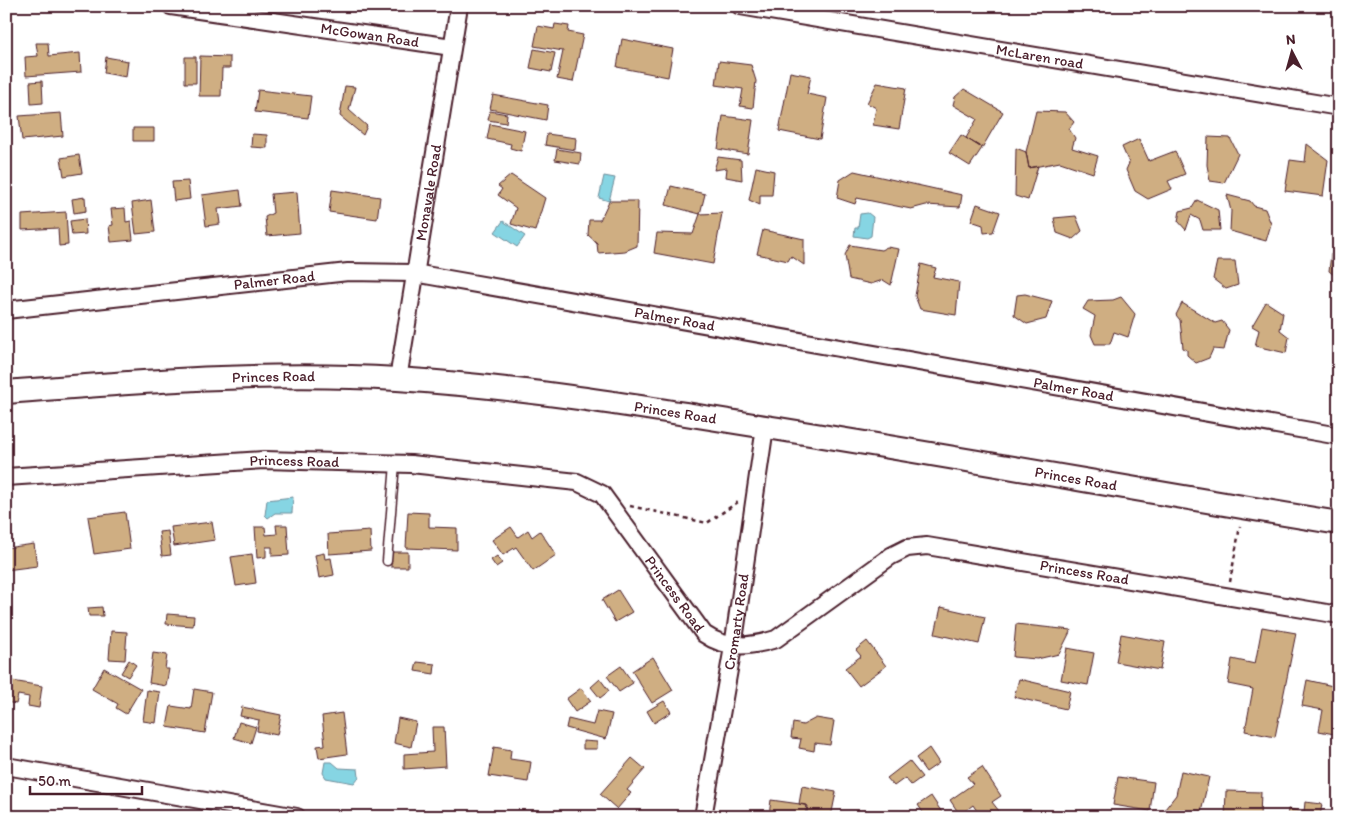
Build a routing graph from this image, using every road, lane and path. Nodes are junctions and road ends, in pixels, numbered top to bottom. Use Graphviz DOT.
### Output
graph roads {
  1 [pos="171,6"];
  2 [pos="459,6"];
  3 [pos="740,6"];
  4 [pos="452,47"];
  5 [pos="1339,107"];
  6 [pos="414,273"];
  7 [pos="6,310"];
  8 [pos="398,379"];
  9 [pos="6,392"];
  10 [pos="765,426"];
  11 [pos="1339,436"];
  12 [pos="395,464"];
  13 [pos="6,477"];
  14 [pos="756,486"];
  15 [pos="607,501"];
  16 [pos="1243,507"];
  17 [pos="1339,523"];
  18 [pos="386,561"];
  19 [pos="1227,596"];
  20 [pos="1339,615"];
  21 [pos="733,647"];
  22 [pos="6,766"];
  23 [pos="297,817"];
  24 [pos="703,817"];
  1 -- 4 [label="street, McGowan Road"];
  2 -- 4 [label="street, Monavale Road"];
  3 -- 5 [label="street, McLaren road"];
  4 -- 6 [label="street, Monavale Road"];
  6 -- 7 [label="street, Palmer Road"];
  6 -- 8 [label="street, Monavale Road"];
  6 -- 11 [label="street, Palmer Road"];
  8 -- 9 [label="main road, Princes Road"];
  8 -- 10 [label="main road, Princes Road"];
  10 -- 14 [label="street, Cromarty Road"];
  10 -- 16 [label="main road, Princes Road"];
  12 -- 13 [label="street, Princess Road"];
  12 -- 15 [label="street, Princess Road"];
  12 -- 18 [label="lane"];
  14 -- 15 [label="path"];
  14 -- 21 [label="street, Cromarty Road"];
  15 -- 21 [label="street, Princess Road"];
  16 -- 17 [label="main road, Princes Road"];
  16 -- 19 [label="path"];
  19 -- 20 [label="street, Princess Road"];
  19 -- 21 [label="street, Princess Road"];
  21 -- 24 [label="street, Cromarty Road"];
  22 -- 23 [label="street"];
}
